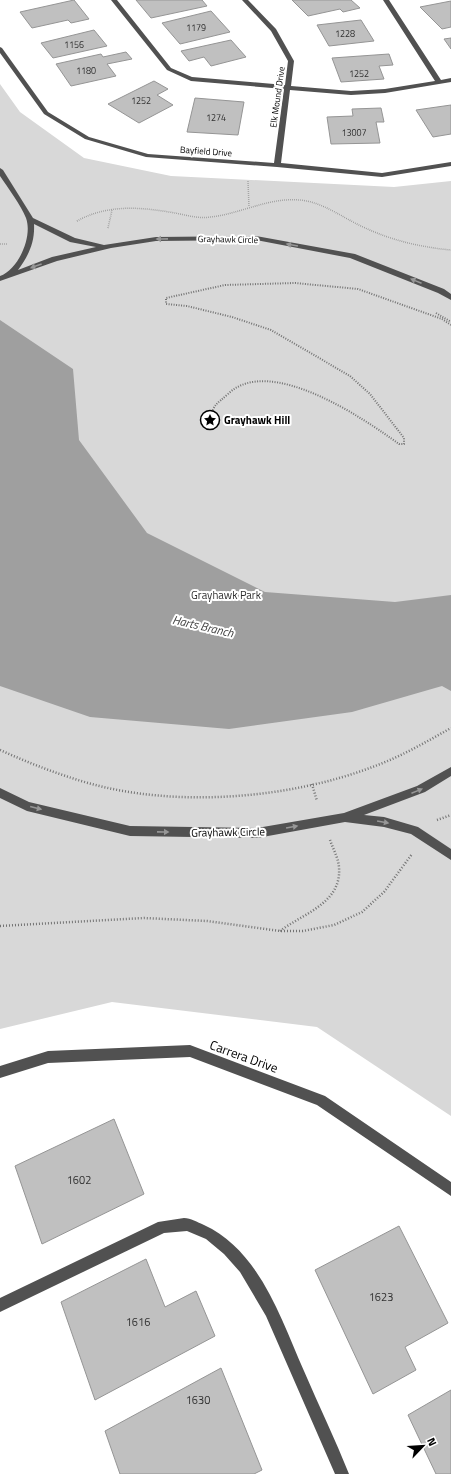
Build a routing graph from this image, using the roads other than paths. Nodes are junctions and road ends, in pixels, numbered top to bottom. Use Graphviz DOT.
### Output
graph roads {
  1 [pos="114,0"];
  2 [pos="246,0"];
  3 [pos="386,0"];
  4 [pos="0,49"];
  5 [pos="451,80"];
  6 [pos="439,82"];
  7 [pos="288,87"];
  8 [pos="451,164"];
  9 [pos="277,165"];
  10 [pos="0,170"];
  11 [pos="30,219"];
  12 [pos="106,246"];
  13 [pos="10,275"];
  14 [pos="0,279"];
  15 [pos="451,298"];
  16 [pos="451,771"];
  17 [pos="0,793"];
  18 [pos="344,818"];
  19 [pos="451,855"];
  20 [pos="0,1072"];
  21 [pos="451,1190"];
  22 [pos="0,1305"];
  23 [pos="342,1474"];
  1 -- 7 [label="street"];
  2 -- 7 [label="street, Elk Mound Drive"];
  3 -- 6 [label="street"];
  4 -- 9 [label="street, Bayfield Drive"];
  5 -- 6 [label="street"];
  6 -- 7 [label="street"];
  7 -- 9 [label="street, Elk Mound Drive"];
  8 -- 9 [label="street, Bayfield Drive"];
  10 -- 11 [label="street"];
  11 -- 12 [label="street"];
  11 -- 13 [label="street"];
  12 -- 13 [label="street, Grayhawk Circle, one-way"];
  15 -- 12 [label="street, Grayhawk Circle, one-way"];
  13 -- 14 [label="street, Grayhawk Circle"];
  18 -- 16 [label="street, Grayhawk Circle, one-way"];
  17 -- 18 [label="street, Grayhawk Circle, one-way"];
  18 -- 19 [label="street, one-way"];
  20 -- 21 [label="street, Carrera Drive"];
  22 -- 23 [label="street"];
}
